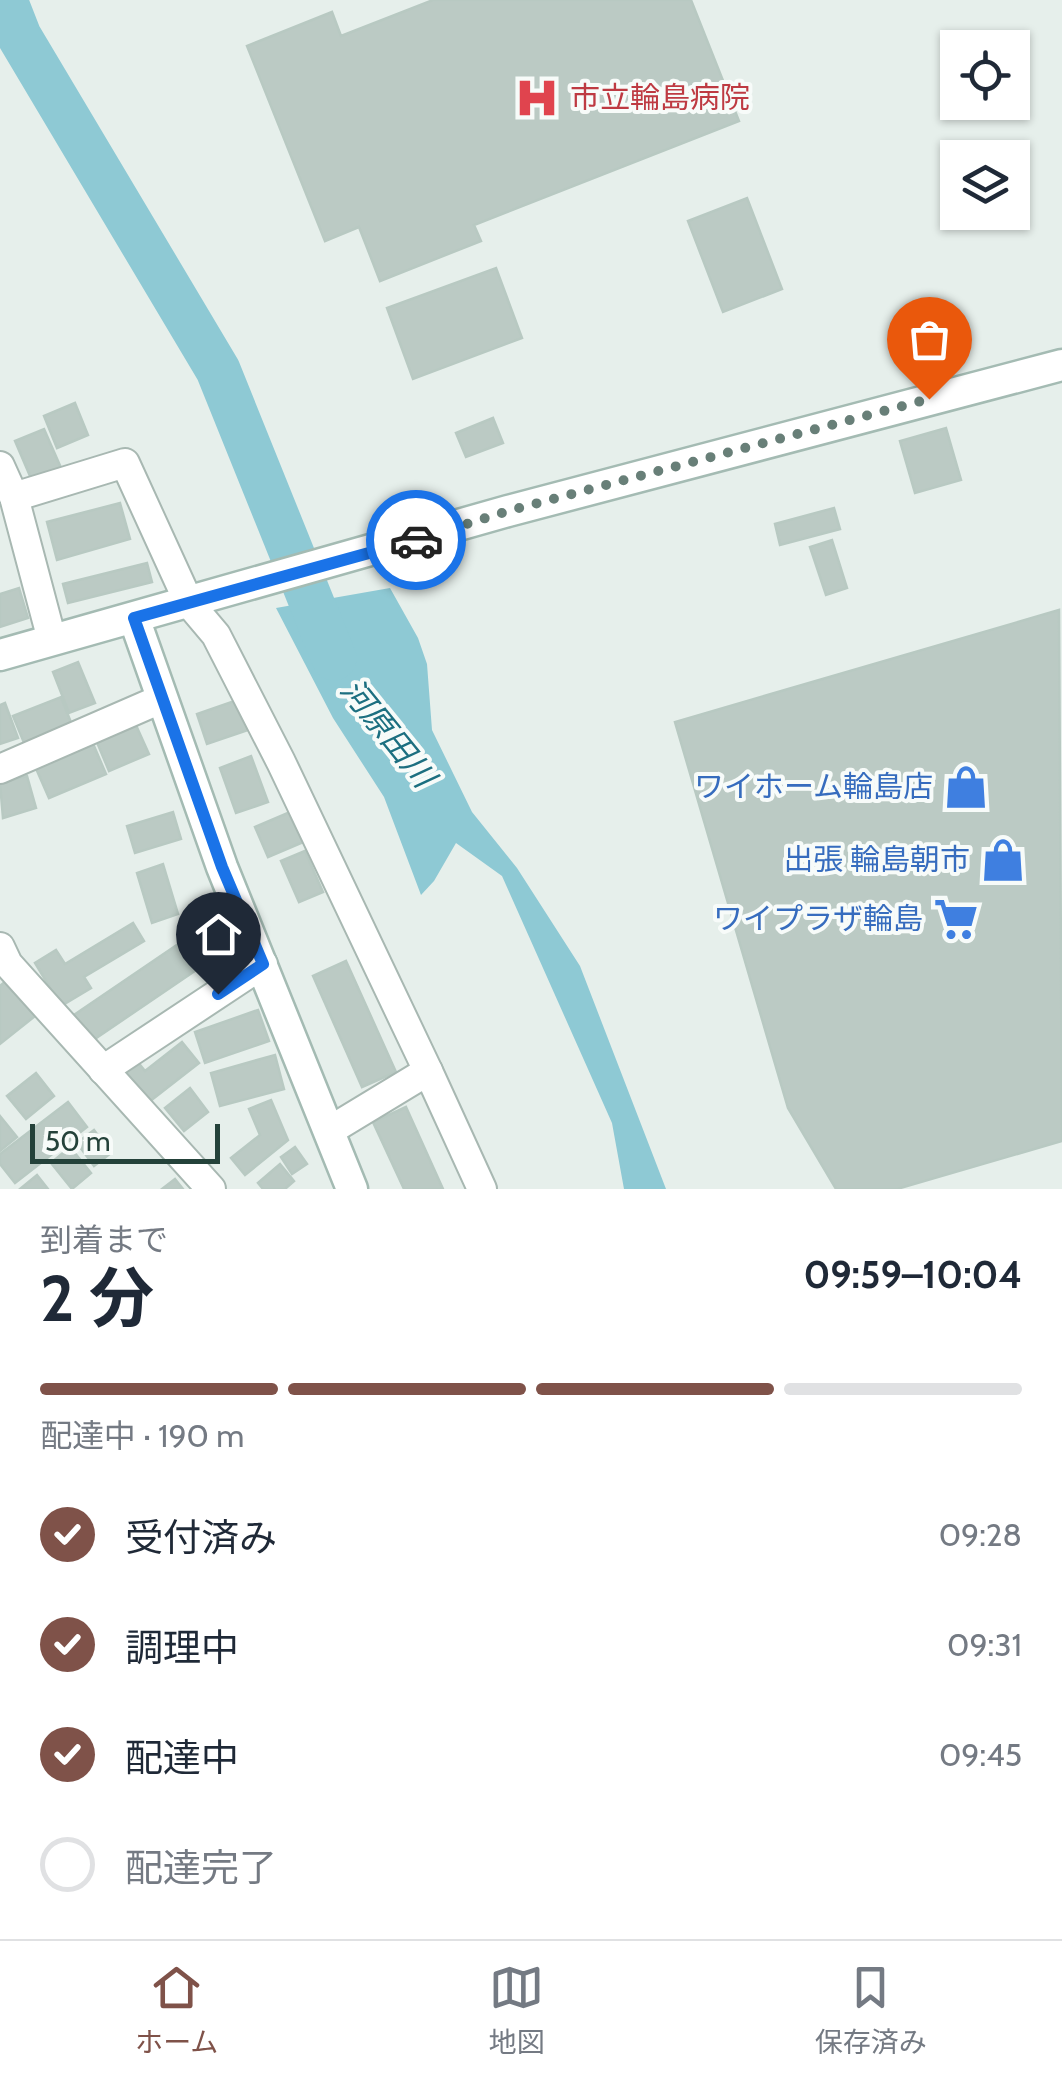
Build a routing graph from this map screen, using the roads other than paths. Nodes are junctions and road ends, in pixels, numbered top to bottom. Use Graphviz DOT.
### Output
graph roads {
  1 [pos="1062,365"];
  2 [pos="0,466"];
  3 [pos="14,497"];
  4 [pos="189,603"];
  5 [pos="134,618"];
  6 [pos="52,640"];
  7 [pos="0,654"];
  8 [pos="161,699"];
  9 [pos="0,769"];
  10 [pos="0,948"];
  11 [pos="263,964"];
  12 [pos="104,1070"];
  13 [pos="428,1071"];
  14 [pos="328,1131"];
  15 [pos="210,1189"];
  16 [pos="352,1189"];
  17 [pos="482,1189"];
  1 -- 4 [label="street"];
  2 -- 3 [label="street"];
  3 -- 4 [label="street"];
  3 -- 6 [label="street"];
  4 -- 5 [label="street"];
  4 -- 13 [label="street"];
  5 -- 6 [label="street"];
  5 -- 8 [label="street"];
  6 -- 7 [label="street"];
  8 -- 9 [label="street"];
  8 -- 11 [label="street"];
  10 -- 12 [label="street"];
  11 -- 12 [label="street"];
  11 -- 14 [label="street"];
  12 -- 15 [label="street"];
  13 -- 14 [label="street"];
  13 -- 17 [label="street"];
  14 -- 16 [label="street"];
}
